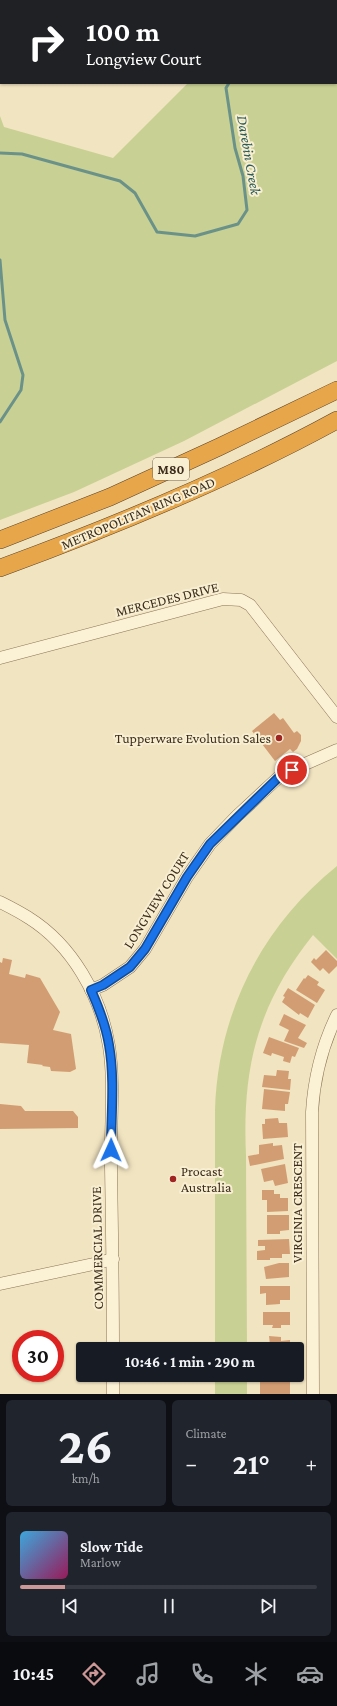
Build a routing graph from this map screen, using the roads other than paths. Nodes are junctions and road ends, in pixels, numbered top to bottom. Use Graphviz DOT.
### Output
graph roads {
  1 [pos="337,390"];
  2 [pos="337,420"];
  3 [pos="0,540"];
  4 [pos="0,568"];
  5 [pos="0,658"];
  6 [pos="337,717"];
  7 [pos="337,750"];
  8 [pos="0,902"];
  9 [pos="91,990"];
  10 [pos="337,1015"];
  11 [pos="113,1259"];
  12 [pos="0,1284"];
  13 [pos="113,1342"];
  14 [pos="113,1382"];
  15 [pos="113,1394"];
  16 [pos="313,1394"];
  1 -- 3 [label="highway, METROPOLITAN RING ROAD / M80"];
  2 -- 4 [label="highway, METROPOLITAN RING ROAD / M80"];
  5 -- 6 [label="street, MERCEDES DRIVE"];
  7 -- 9 [label="street, LONGVIEW COURT"];
  8 -- 9 [label="street, COMMERCIAL DRIVE"];
  9 -- 11 [label="street, COMMERCIAL DRIVE"];
  10 -- 16 [label="street, VIRGINIA CRESCENT"];
  11 -- 12 [label="street"];
  11 -- 13 [label="street, COMMERCIAL DRIVE"];
  14 -- 15 [label="street"];
}
